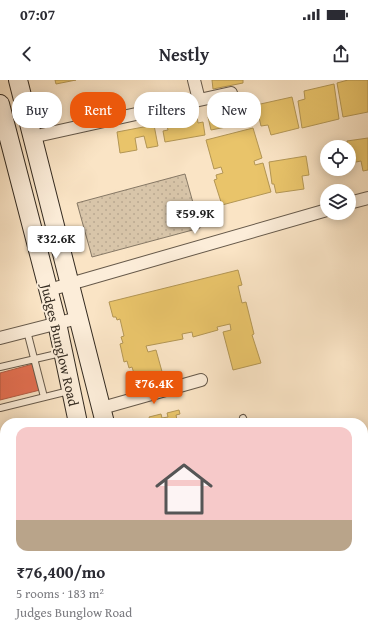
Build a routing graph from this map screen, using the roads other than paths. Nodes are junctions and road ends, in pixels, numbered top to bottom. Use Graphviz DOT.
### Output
graph roads {
  1 [pos="18,80"];
  2 [pos="194,80"];
  3 [pos="197,92"];
  4 [pos="207,98"];
  5 [pos="199,100"];
  6 [pos="0,104"];
  7 [pos="134,114"];
  8 [pos="32,137"];
  9 [pos="368,198"];
  10 [pos="356,201"];
  11 [pos="320,212"];
  12 [pos="69,284"];
  13 [pos="48,290"];
  14 [pos="78,318"];
  15 [pos="57,323"];
  16 [pos="28,331"];
  17 [pos="0,338"];
  18 [pos="63,352"];
  19 [pos="34,359"];
  20 [pos="0,367"];
  21 [pos="201,380"];
  22 [pos="71,390"];
  23 [pos="44,397"];
  24 [pos="0,408"];
  25 [pos="103,415"];
  26 [pos="77,418"];
  1 -- 8 [label="main road, Judges Bunglow Road"];
  2 -- 3 [label="street"];
  4 -- 5 [label="street"];
  6 -- 13 [label="main road, Judges Bunglow Road"];
  7 -- 8 [label="street"];
  8 -- 12 [label="main road, Judges Bunglow Road"];
  9 -- 10 [label="street"];
  11 -- 12 [label="street"];
  12 -- 13 [label="street"];
  12 -- 14 [label="main road, Judges Bunglow Road"];
  13 -- 15 [label="main road, Judges Bunglow Road"];
  14 -- 15 [label="street"];
  14 -- 25 [label="main road, Judges Bunglow Road"];
  15 -- 16 [label="street"];
  15 -- 18 [label="main road, Judges Bunglow Road"];
  16 -- 17 [label="street"];
  16 -- 19 [label="lane"];
  18 -- 19 [label="lane"];
  18 -- 22 [label="main road, Judges Bunglow Road"];
  19 -- 20 [label="lane"];
  19 -- 23 [label="lane"];
  21 -- 25 [label="street"];
  22 -- 23 [label="lane"];
  22 -- 26 [label="main road, Judges Bunglow Road"];
  23 -- 24 [label="lane"];
}
